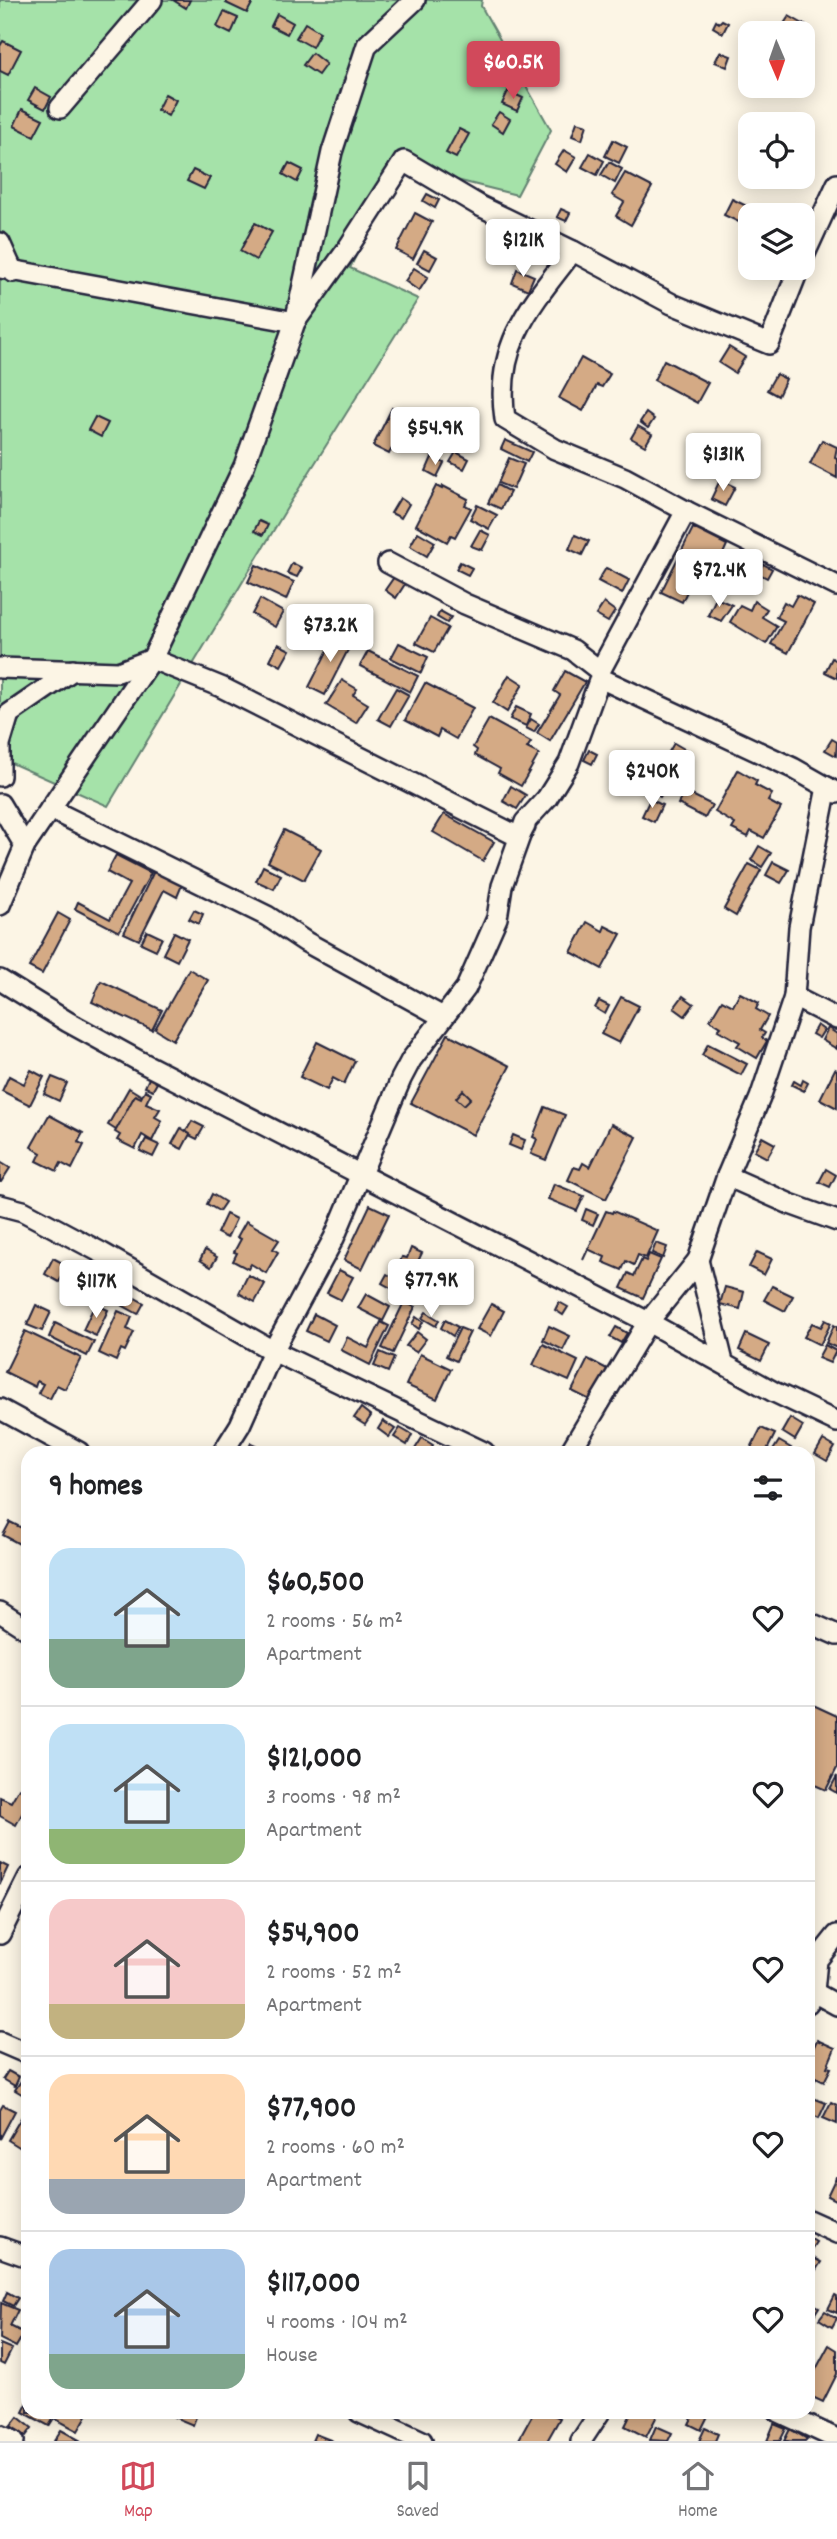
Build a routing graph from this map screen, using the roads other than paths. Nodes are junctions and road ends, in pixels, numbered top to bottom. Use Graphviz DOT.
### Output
graph roads {
  1 [pos="152,0"];
  2 [pos="407,3"];
  3 [pos="60,108"];
  4 [pos="837,184"];
  5 [pos="815,232"];
  6 [pos="0,243"];
  7 [pos="573,251"];
  8 [pos="7,270"];
  9 [pos="794,280"];
  10 [pos="295,322"];
  11 [pos="686,511"];
  12 [pos="388,563"];
  13 [pos="837,586"];
  14 [pos="152,659"];
  15 [pos="0,668"];
  16 [pos="74,670"];
  17 [pos="600,675"];
  18 [pos="0,776"];
  19 [pos="832,790"];
  20 [pos="0,804"];
  21 [pos="50,809"];
  22 [pos="519,837"];
  23 [pos="25,846"];
  24 [pos="0,905"];
  25 [pos="0,980"];
  26 [pos="794,997"];
  27 [pos="443,1017"];
  28 [pos="837,1019"];
  29 [pos="361,1175"];
  30 [pos="727,1175"];
  31 [pos="0,1205"];
  32 [pos="837,1221"];
  33 [pos="698,1260"];
  34 [pos="648,1322"];
  35 [pos="273,1351"];
  36 [pos="723,1362"];
  37 [pos="0,1409"];
  38 [pos="837,1422"];
  39 [pos="68,1446"];
  40 [pos="227,1446"];
  41 [pos="471,1446"];
  42 [pos="574,1446"];
  43 [pos="0,1612"];
  44 [pos="815,1625"];
  45 [pos="21,1626"];
  46 [pos="837,1635"];
  47 [pos="21,1892"];
  48 [pos="0,1934"];
  49 [pos="837,1935"];
  50 [pos="815,1970"];
  51 [pos="815,1996"];
  52 [pos="837,2006"];
  53 [pos="0,2042"];
  54 [pos="21,2051"];
  55 [pos="815,2223"];
  56 [pos="837,2233"];
  57 [pos="0,2247"];
  58 [pos="21,2254"];
  59 [pos="374,2419"];
  60 [pos="595,2419"];
  61 [pos="794,2419"];
  62 [pos="0,2435"];
  63 [pos="837,2439"];
  64 [pos="15,2441"];
  65 [pos="422,2441"];
  66 [pos="581,2441"];
  1 -- 3 [label="street"];
  2 -- 10 [label="street"];
  4 -- 5 [label="street"];
  6 -- 8 [label="street"];
  7 -- 9 [label="street"];
  7 -- 10 [label="street"];
  7 -- 11 [label="street"];
  8 -- 10 [label="street"];
  10 -- 14 [label="street"];
  11 -- 13 [label="street"];
  11 -- 17 [label="street"];
  12 -- 17 [label="street"];
  14 -- 16 [label="street"];
  14 -- 21 [label="street"];
  14 -- 22 [label="street"];
  15 -- 16 [label="street"];
  16 -- 18 [label="street"];
  17 -- 19 [label="street"];
  17 -- 22 [label="street"];
  19 -- 26 [label="street"];
  20 -- 23 [label="street"];
  21 -- 23 [label="street"];
  21 -- 27 [label="street"];
  22 -- 27 [label="street"];
  23 -- 24 [label="street"];
  25 -- 29 [label="street"];
  26 -- 28 [label="street"];
  26 -- 30 [label="street"];
  27 -- 29 [label="street"];
  29 -- 34 [label="street"];
  29 -- 35 [label="street"];
  30 -- 32 [label="street"];
  30 -- 33 [label="street"];
  31 -- 35 [label="street"];
  33 -- 34 [label="street"];
  33 -- 36 [label="street"];
  34 -- 36 [label="street"];
  34 -- 42 [label="street"];
  35 -- 40 [label="street"];
  35 -- 41 [label="street"];
  36 -- 38 [label="street"];
  37 -- 39 [label="street"];
  43 -- 45 [label="street"];
  44 -- 46 [label="street"];
  47 -- 48 [label="street"];
  49 -- 50 [label="street"];
  51 -- 52 [label="street"];
  53 -- 54 [label="street"];
  55 -- 56 [label="street"];
  57 -- 58 [label="street"];
  59 -- 65 [label="street"];
  60 -- 66 [label="street"];
  61 -- 63 [label="street"];
  62 -- 64 [label="street"];
}
